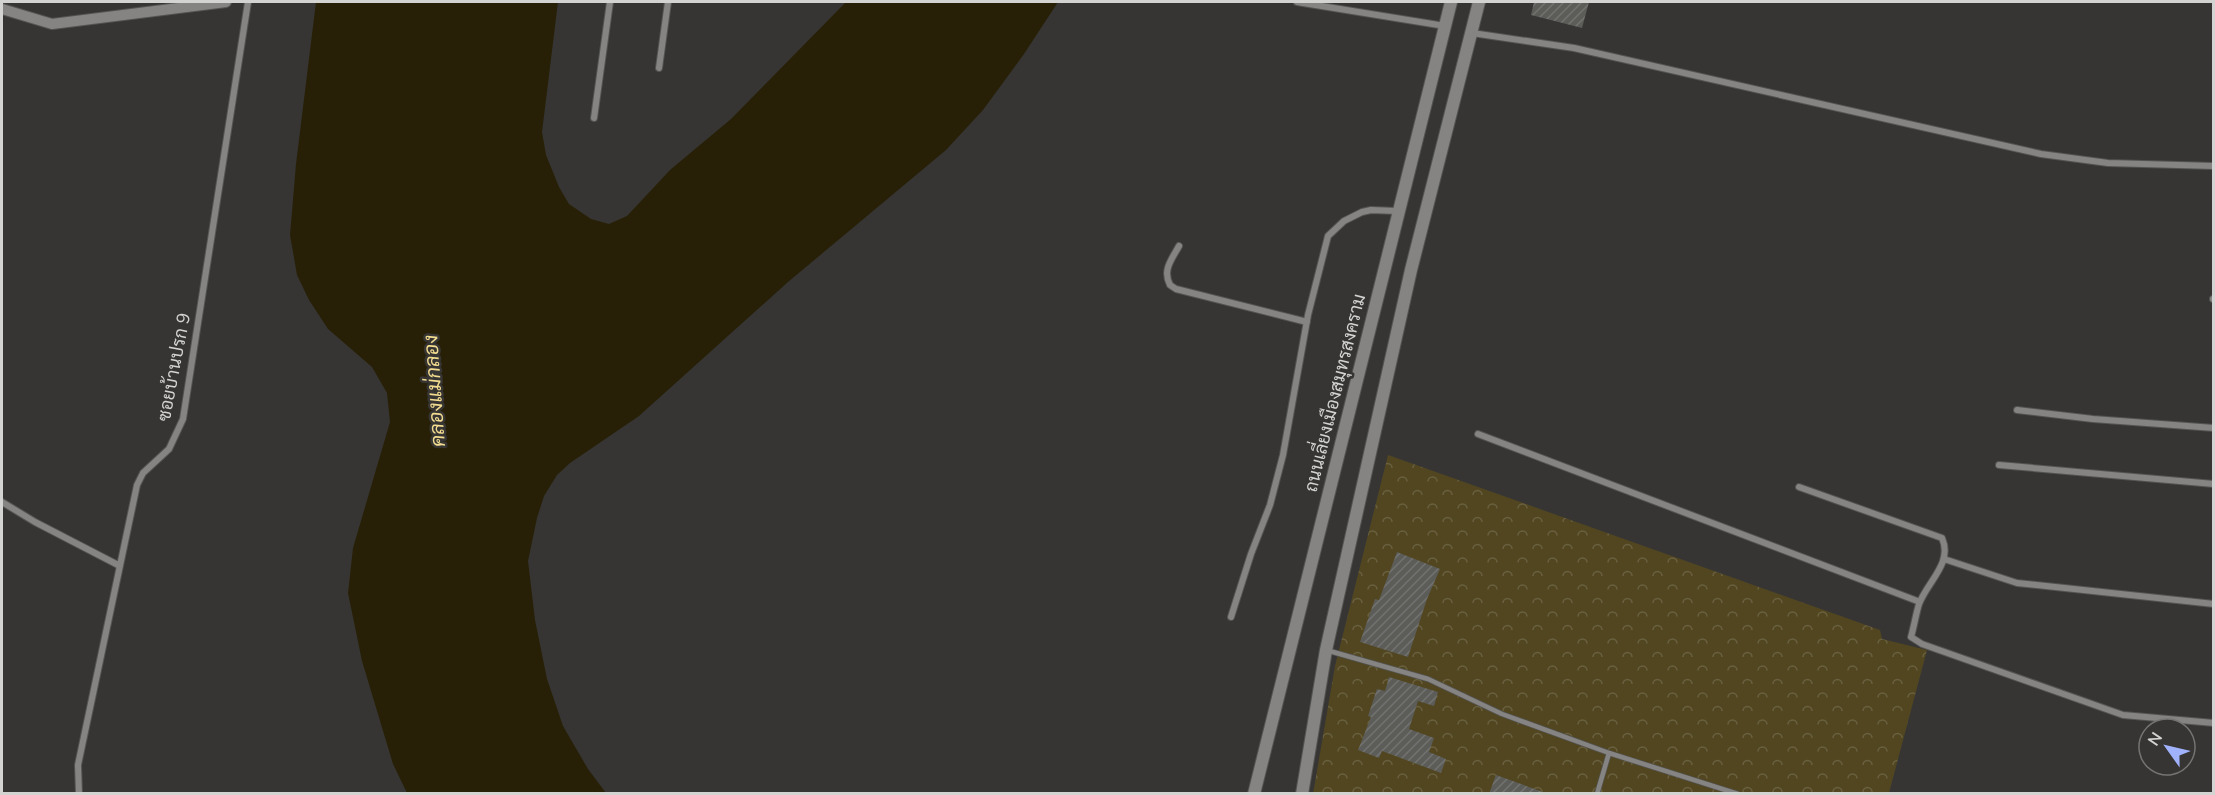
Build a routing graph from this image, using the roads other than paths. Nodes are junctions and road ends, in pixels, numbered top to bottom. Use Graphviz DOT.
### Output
graph roads {
  1 [pos="226,2"];
  2 [pos="248,2"];
  3 [pos="610,2"];
  4 [pos="668,2"];
  5 [pos="1297,2"];
  6 [pos="1451,2"];
  7 [pos="1479,2"];
  8 [pos="2,9"];
  9 [pos="1445,26"];
  10 [pos="1471,33"];
  11 [pos="659,68"];
  12 [pos="594,118"];
  13 [pos="2214,166"];
  14 [pos="1397,211"];
  15 [pos="1179,246"];
  16 [pos="1307,322"];
  17 [pos="2017,410"];
  18 [pos="2214,428"];
  19 [pos="1478,434"];
  20 [pos="1999,465"];
  21 [pos="2214,484"];
  22 [pos="1799,487"];
  23 [pos="2,502"];
  24 [pos="1944,559"];
  25 [pos="120,566"];
  26 [pos="1920,602"];
  27 [pos="2214,603"];
  28 [pos="1231,617"];
  29 [pos="1326,650"];
  30 [pos="2214,723"];
  31 [pos="1609,753"];
  32 [pos="79,794"];
  33 [pos="1254,794"];
  34 [pos="1302,794"];
  35 [pos="1597,794"];
  36 [pos="1738,794"];
  1 -- 8 [label="street"];
  2 -- 25 [label="street, ซอยบ้านปรก 9"];
  3 -- 12 [label="street"];
  4 -- 11 [label="street"];
  5 -- 9 [label="street"];
  6 -- 9 [label="main road, ถนนเลี่ยงเมืองสมุทรสงคราม"];
  7 -- 10 [label="main road"];
  9 -- 14 [label="main road, ถนนเลี่ยงเมืองสมุทรสงคราม"];
  10 -- 13 [label="street"];
  10 -- 29 [label="main road"];
  14 -- 16 [label="street"];
  14 -- 33 [label="main road, ถนนเลี่ยงเมืองสมุทรสงคราม"];
  15 -- 16 [label="street"];
  16 -- 28 [label="street"];
  17 -- 18 [label="street"];
  19 -- 26 [label="street"];
  20 -- 21 [label="street"];
  22 -- 24 [label="street"];
  23 -- 25 [label="street"];
  24 -- 26 [label="street"];
  24 -- 27 [label="street"];
  25 -- 32 [label="street, ซอยบ้านปรก 9"];
  26 -- 30 [label="street"];
  29 -- 31 [label="lane"];
  29 -- 34 [label="main road"];
  31 -- 35 [label="lane"];
  31 -- 36 [label="lane"];
}
